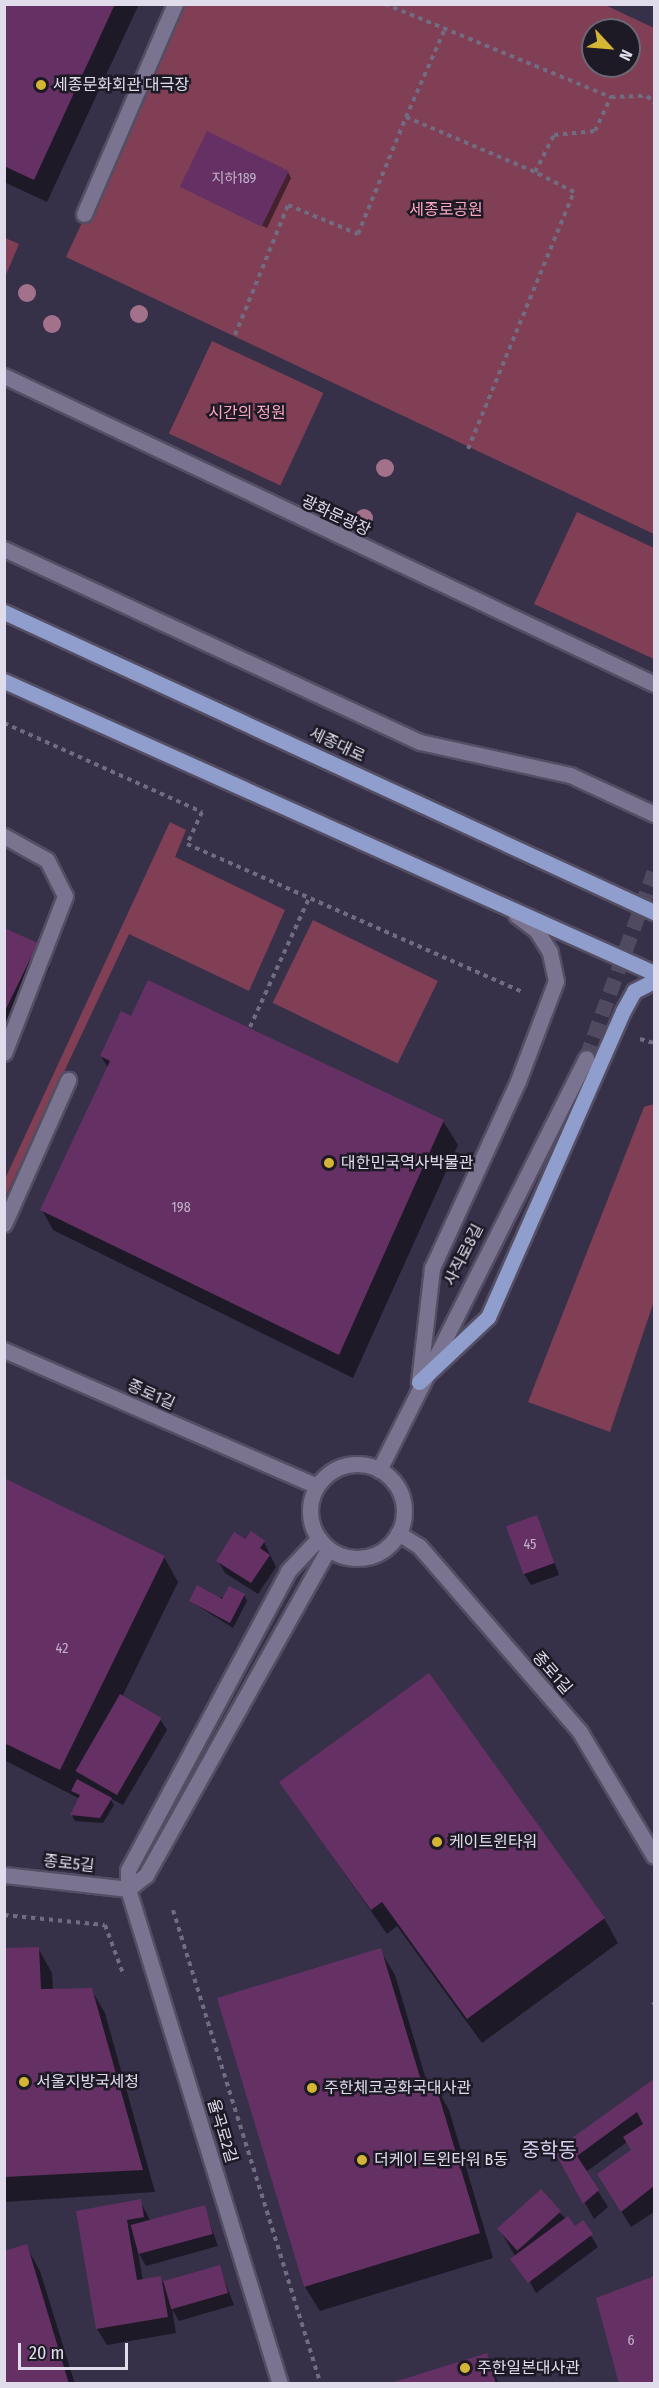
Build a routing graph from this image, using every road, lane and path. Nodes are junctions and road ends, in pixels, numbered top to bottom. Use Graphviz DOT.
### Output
graph roads {
  1 [pos="175,4"];
  2 [pos="385,4"];
  3 [pos="444,31"];
  4 [pos="611,97"];
  5 [pos="654,103"];
  6 [pos="406,117"];
  7 [pos="535,172"];
  8 [pos="84,214"];
  9 [pos="235,335"];
  10 [pos="4,376"];
  11 [pos="468,449"];
  12 [pos="4,549"];
  13 [pos="4,612"];
  14 [pos="4,681"];
  15 [pos="654,684"];
  16 [pos="4,723"];
  17 [pos="654,814"];
  18 [pos="4,836"];
  19 [pos="310,896"];
  20 [pos="502,904"];
  21 [pos="654,912"];
  22 [pos="654,973"];
  23 [pos="654,981"];
  24 [pos="521,991"];
  25 [pos="250,1027"];
  26 [pos="639,1039"];
  27 [pos="654,1043"];
  28 [pos="4,1053"];
  29 [pos="586,1058"];
  30 [pos="68,1080"];
  31 [pos="4,1224"];
  32 [pos="4,1350"];
  33 [pos="419,1382"];
  34 [pos="380,1470"];
  35 [pos="317,1486"];
  36 [pos="398,1533"];
  37 [pos="323,1544"];
  38 [pos="654,1856"];
  39 [pos="4,1875"];
  40 [pos="129,1888"];
  41 [pos="173,1910"];
  42 [pos="280,2384"];
  43 [pos="321,2384"];
  1 -- 8 [label="street"];
  2 -- 3 [label="path"];
  3 -- 4 [label="path"];
  3 -- 6 [label="path"];
  4 -- 5 [label="path"];
  4 -- 7 [label="path"];
  6 -- 7 [label="path"];
  6 -- 9 [label="path"];
  7 -- 11 [label="path"];
  10 -- 15 [label="street, 광화문광장"];
  12 -- 17 [label="street"];
  13 -- 21 [label="main road, 세종대로"];
  14 -- 20 [label="main road"];
  16 -- 19 [label="path"];
  18 -- 28 [label="street"];
  19 -- 24 [label="path"];
  19 -- 25 [label="path"];
  20 -- 22 [label="main road"];
  20 -- 33 [label="street"];
  23 -- 33 [label="main road"];
  26 -- 27 [label="path"];
  29 -- 33 [label="street, 사직로8길"];
  30 -- 31 [label="street"];
  32 -- 35 [label="street, 종로1길"];
  33 -- 34 [label="street, 사직로8길"];
  34 -- 35 [label="street"];
  34 -- 36 [label="street"];
  35 -- 37 [label="street"];
  36 -- 37 [label="street"];
  36 -- 38 [label="street, 종로1길"];
  37 -- 40 [label="street"];
  37 -- 40 [label="street"];
  39 -- 40 [label="street, 종로5길"];
  40 -- 42 [label="street, 율곡로2길"];
  41 -- 43 [label="path"];
}
